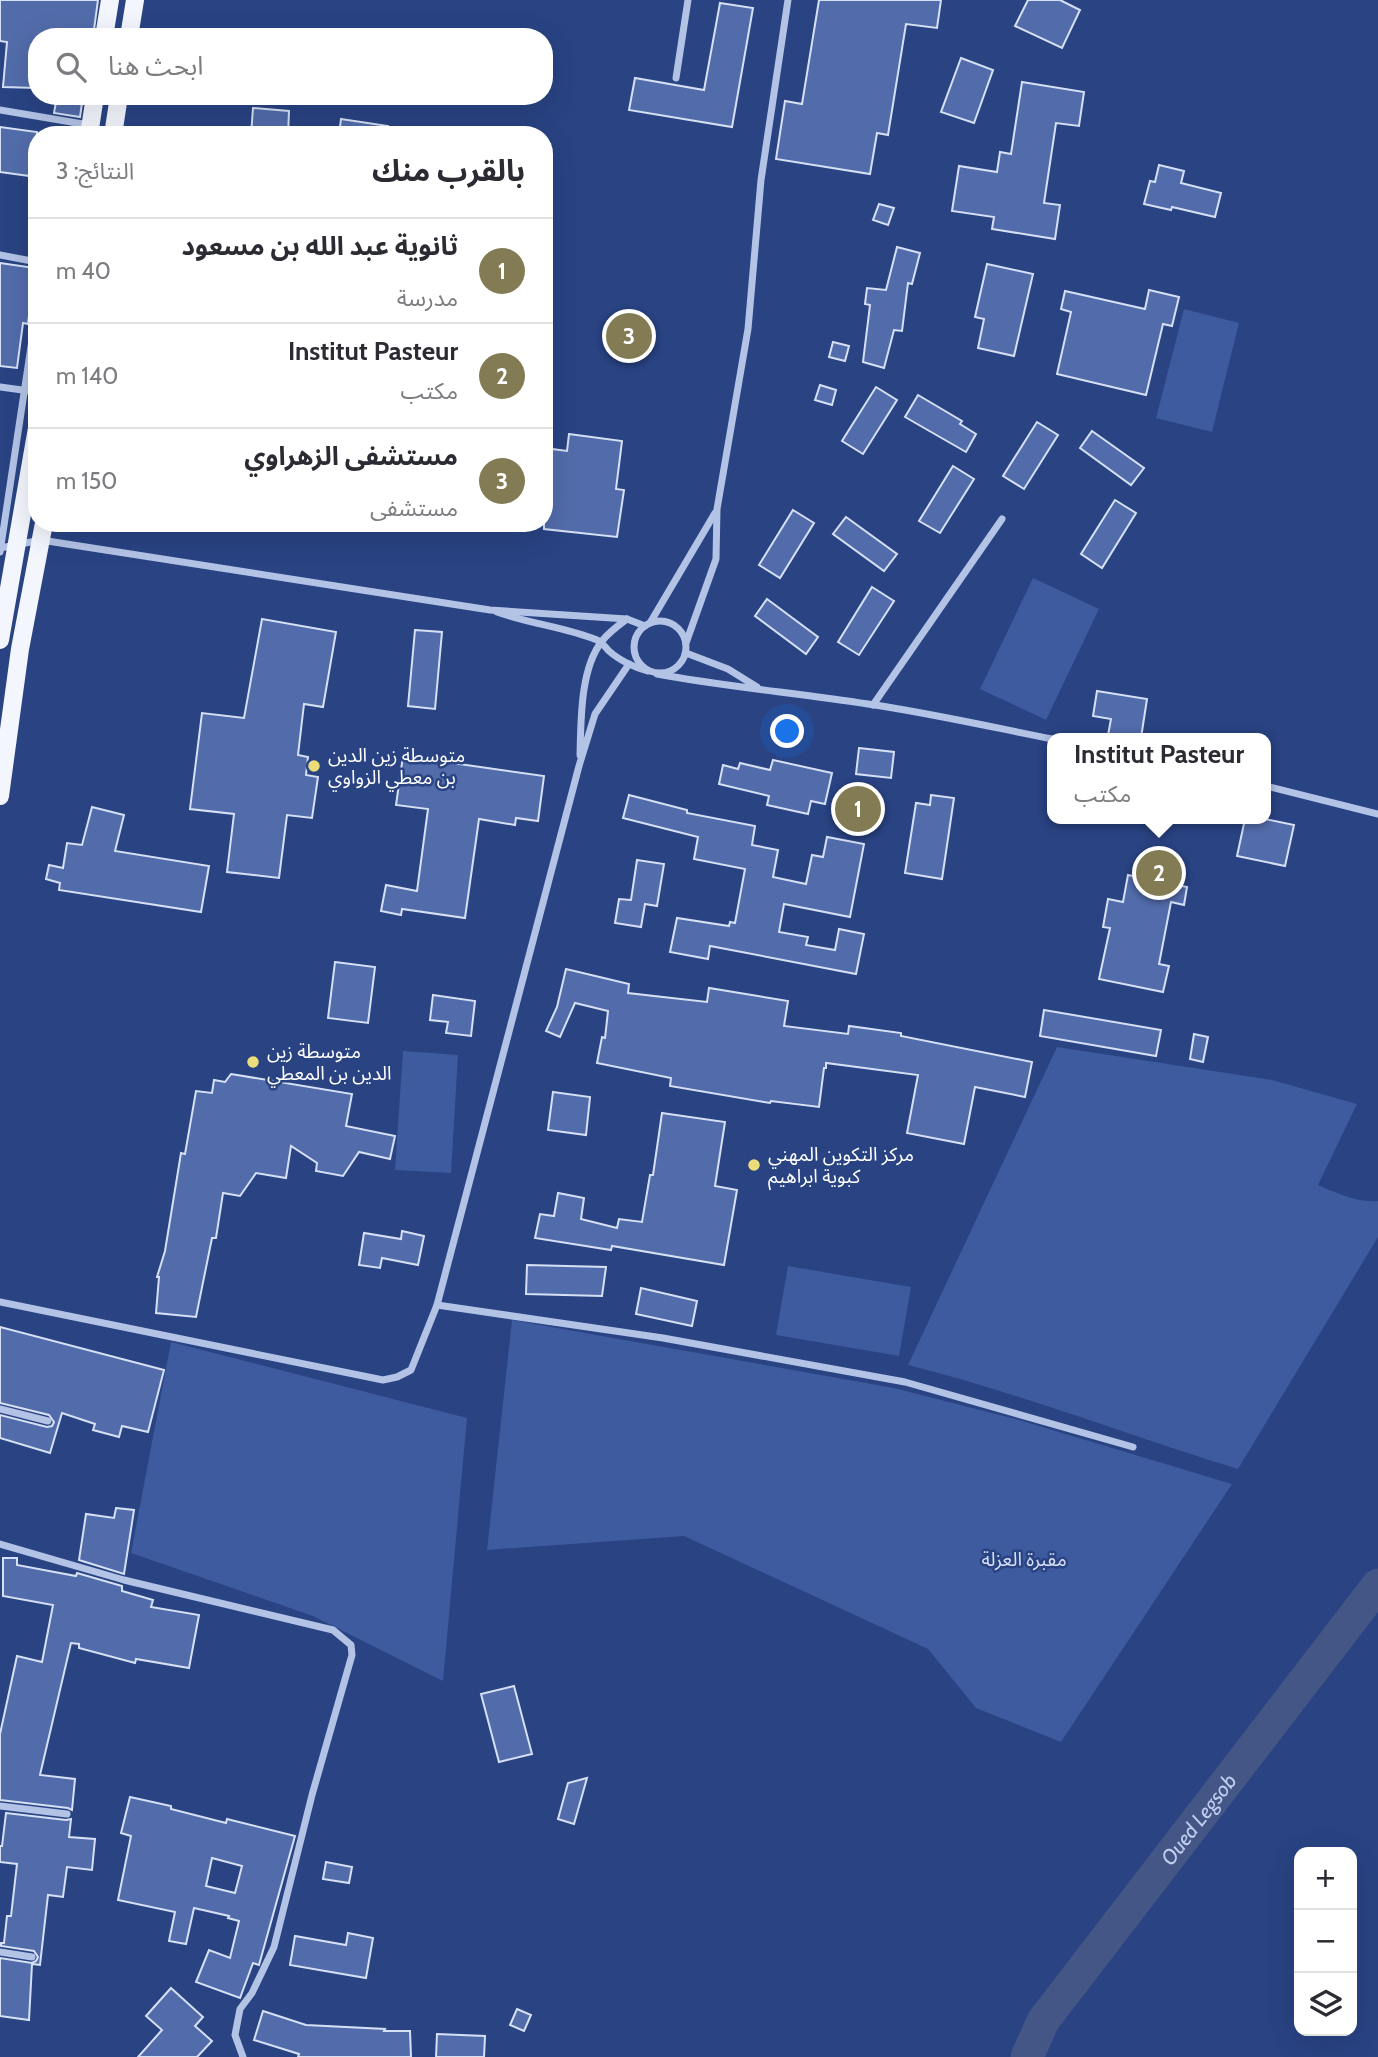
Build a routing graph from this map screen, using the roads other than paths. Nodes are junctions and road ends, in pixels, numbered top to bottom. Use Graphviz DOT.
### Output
graph roads {
  1 [pos="110,0"];
  2 [pos="135,0"];
  3 [pos="688,0"];
  4 [pos="788,0"];
  5 [pos="105,28"];
  6 [pos="130,28"];
  7 [pos="676,78"];
  8 [pos="94,105"];
  9 [pos="118,105"];
  10 [pos="0,110"];
  11 [pos="72,126"];
  12 [pos="91,126"];
  13 [pos="114,126"];
  14 [pos="0,255"];
  15 [pos="28,260"];
  16 [pos="28,360"];
  17 [pos="0,387"];
  18 [pos="23,390"];
  19 [pos="28,391"];
  20 [pos="28,461"];
  21 [pos="717,509"];
  22 [pos="1002,519"];
  23 [pos="40,532"];
  24 [pos="42,532"];
  25 [pos="48,532"];
  26 [pos="4,548"];
  27 [pos="490,610"];
  28 [pos="628,619"];
  29 [pos="647,624"];
  30 [pos="0,640"];
  31 [pos="601,642"];
  32 [pos="686,643"];
  33 [pos="686,653"];
  34 [pos="629,664"];
  35 [pos="648,671"];
  36 [pos="657,674"];
  37 [pos="758,688"];
  38 [pos="873,705"];
  39 [pos="1047,738"];
  40 [pos="579,766"];
  41 [pos="1271,787"];
  42 [pos="0,796"];
  43 [pos="1378,814"];
  44 [pos="0,1302"];
  45 [pos="437,1305"];
  46 [pos="0,1409"];
  47 [pos="48,1421"];
  48 [pos="1133,1447"];
  49 [pos="0,1544"];
  50 [pos="0,1806"];
  51 [pos="67,1814"];
  52 [pos="0,1952"];
  53 [pos="32,1957"];
  54 [pos="243,2057"];
  1 -- 5 [label="main road"];
  2 -- 6 [label="main road"];
  3 -- 7 [label="street"];
  4 -- 21 [label="street"];
  8 -- 12 [label="main road"];
  9 -- 13 [label="main road"];
  10 -- 11 [label="street"];
  14 -- 15 [label="street"];
  16 -- 18 [label="street"];
  17 -- 18 [label="street"];
  18 -- 19 [label="street"];
  18 -- 26 [label="street"];
  20 -- 26 [label="main road"];
  21 -- 29 [label="street"];
  21 -- 32 [label="street"];
  22 -- 38 [label="street"];
  23 -- 26 [label="street"];
  24 -- 42 [label="main road"];
  25 -- 27 [label="street"];
  26 -- 30 [label="main road"];
  27 -- 28 [label="street"];
  27 -- 31 [label="street"];
  28 -- 29 [label="street"];
  28 -- 31 [label="street"];
  29 -- 32 [label="street"];
  29 -- 35 [label="street"];
  31 -- 34 [label="street"];
  31 -- 40 [label="street"];
  32 -- 33 [label="street"];
  33 -- 36 [label="street"];
  33 -- 37 [label="street"];
  34 -- 35 [label="street"];
  34 -- 40 [label="street"];
  35 -- 36 [label="street"];
  36 -- 37 [label="street"];
  37 -- 38 [label="street"];
  38 -- 39 [label="street"];
  40 -- 45 [label="street"];
  41 -- 43 [label="street"];
  44 -- 45 [label="street"];
  45 -- 48 [label="street"];
  46 -- 47 [label="street"];
  49 -- 54 [label="street"];
  50 -- 51 [label="street"];
  52 -- 53 [label="street"];
}
